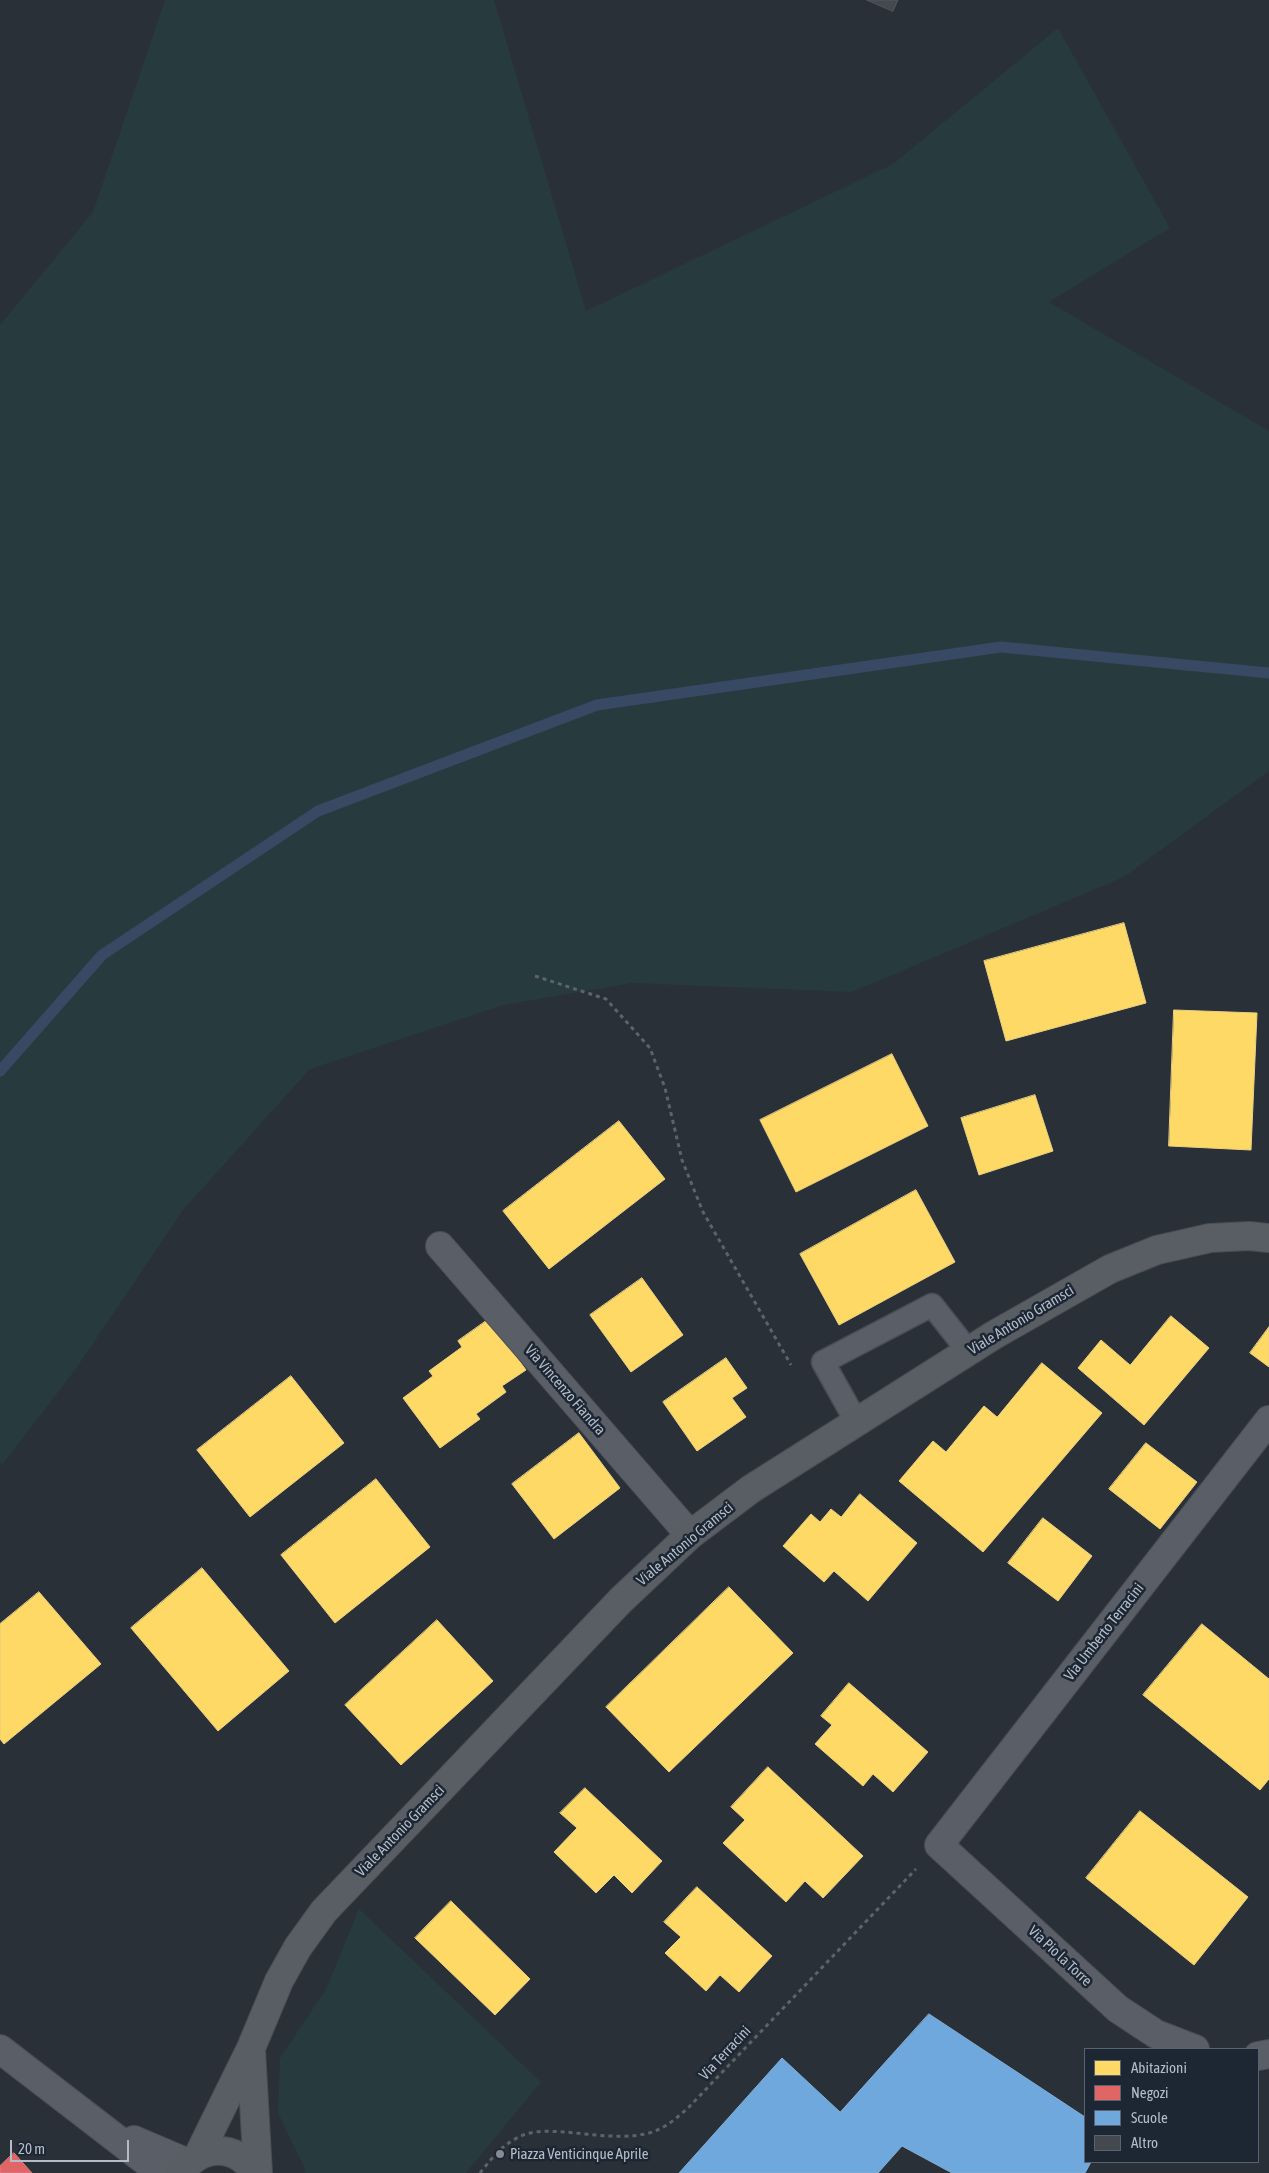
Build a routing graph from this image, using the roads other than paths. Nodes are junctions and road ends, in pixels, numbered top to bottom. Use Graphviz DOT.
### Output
graph roads {
  1 [pos="1269,1238"];
  2 [pos="440,1246"];
  3 [pos="969,1352"];
  4 [pos="1269,1420"];
  5 [pos="857,1423"];
  6 [pos="690,1535"];
  7 [pos="939,1844"];
  8 [pos="250,2048"];
  9 [pos="1192,2048"];
  10 [pos="0,2049"];
  11 [pos="94,2122"];
  12 [pos="188,2164"];
  13 [pos="161,2173"];
  14 [pos="257,2173"];
  1 -- 3 [label="street, Viale Antonio Gramsci"];
  2 -- 6 [label="street, Via Vincenzo Fiandra"];
  3 -- 5 [label="street, Viale Antonio Gramsci"];
  3 -- 5 [label="lane"];
  4 -- 7 [label="street, Via Umberto Terracini"];
  5 -- 6 [label="street, Viale Antonio Gramsci"];
  6 -- 8 [label="street, Viale Antonio Gramsci"];
  7 -- 9 [label="street, Via Pio la Torre"];
  8 -- 12 [label="street, Viale Antonio Gramsci"];
  8 -- 14 [label="street, Viale Antonio Gramsci"];
  10 -- 11 [label="street"];
  11 -- 12 [label="street"];
  11 -- 13 [label="street"];
  12 -- 14 [label="street"];
}
